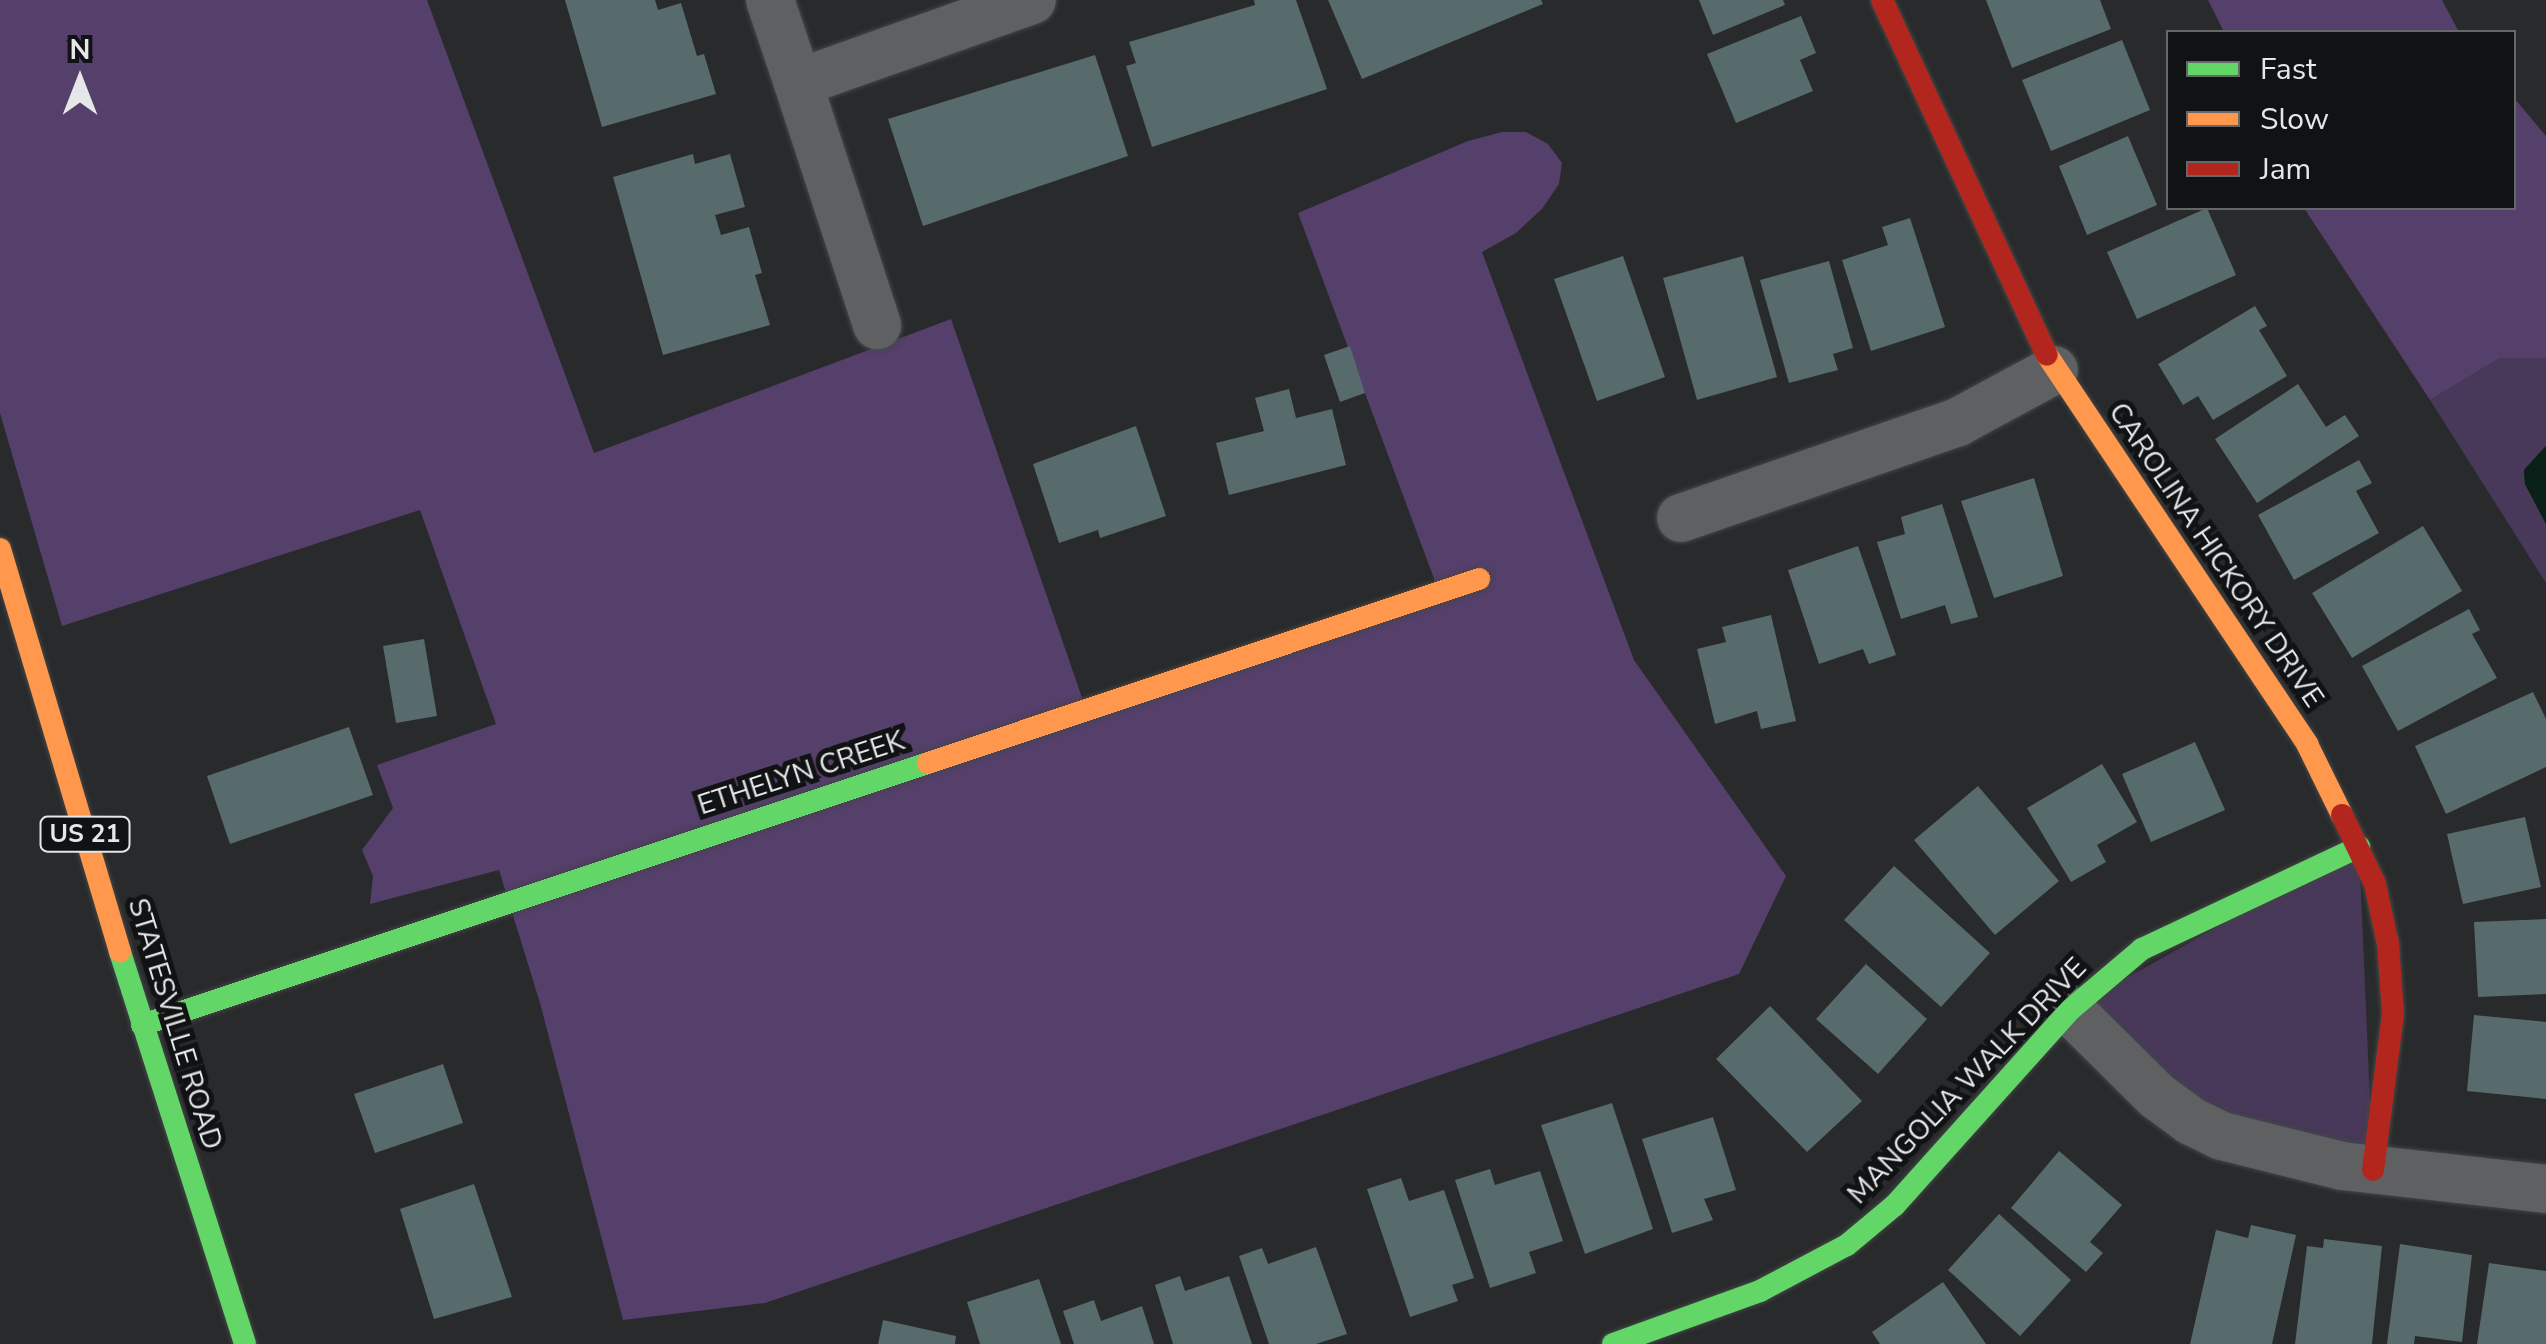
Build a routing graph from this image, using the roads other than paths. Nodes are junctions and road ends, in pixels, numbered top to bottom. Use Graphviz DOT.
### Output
graph roads {
  1 [pos="770,0"];
  2 [pos="1032,0"];
  3 [pos="1882,0"];
  4 [pos="798,83"];
  5 [pos="878,325"];
  6 [pos="2054,370"];
  7 [pos="1681,518"];
  8 [pos="0,549"];
  9 [pos="1480,579"];
  10 [pos="0,587"];
  11 [pos="28,643"];
  12 [pos="2358,847"];
  13 [pos="2070,1010"];
  14 [pos="142,1025"];
  15 [pos="2373,1170"];
  16 [pos="2546,1189"];
  17 [pos="245,1344"];
  18 [pos="1613,1344"];
  1 -- 4 [label="street"];
  2 -- 4 [label="street"];
  3 -- 6 [label="street, CAROLINA HICKORY DRIVE"];
  4 -- 5 [label="street"];
  6 -- 7 [label="street"];
  6 -- 12 [label="street, CAROLINA HICKORY DRIVE"];
  8 -- 11 [label="street, STATESVILLE ROAD / US 21"];
  9 -- 14 [label="street, ETHELYN CREEK"];
  10 -- 11 [label="street"];
  11 -- 14 [label="street, STATESVILLE ROAD / US 21"];
  12 -- 13 [label="street, MANGOLIA WALK DRIVE"];
  12 -- 15 [label="street, CAROLINA HICKORY DRIVE"];
  13 -- 15 [label="street"];
  13 -- 18 [label="street, MANGOLIA WALK DRIVE"];
  14 -- 17 [label="street, STATESVILLE ROAD / US 21"];
  15 -- 16 [label="street"];
}
